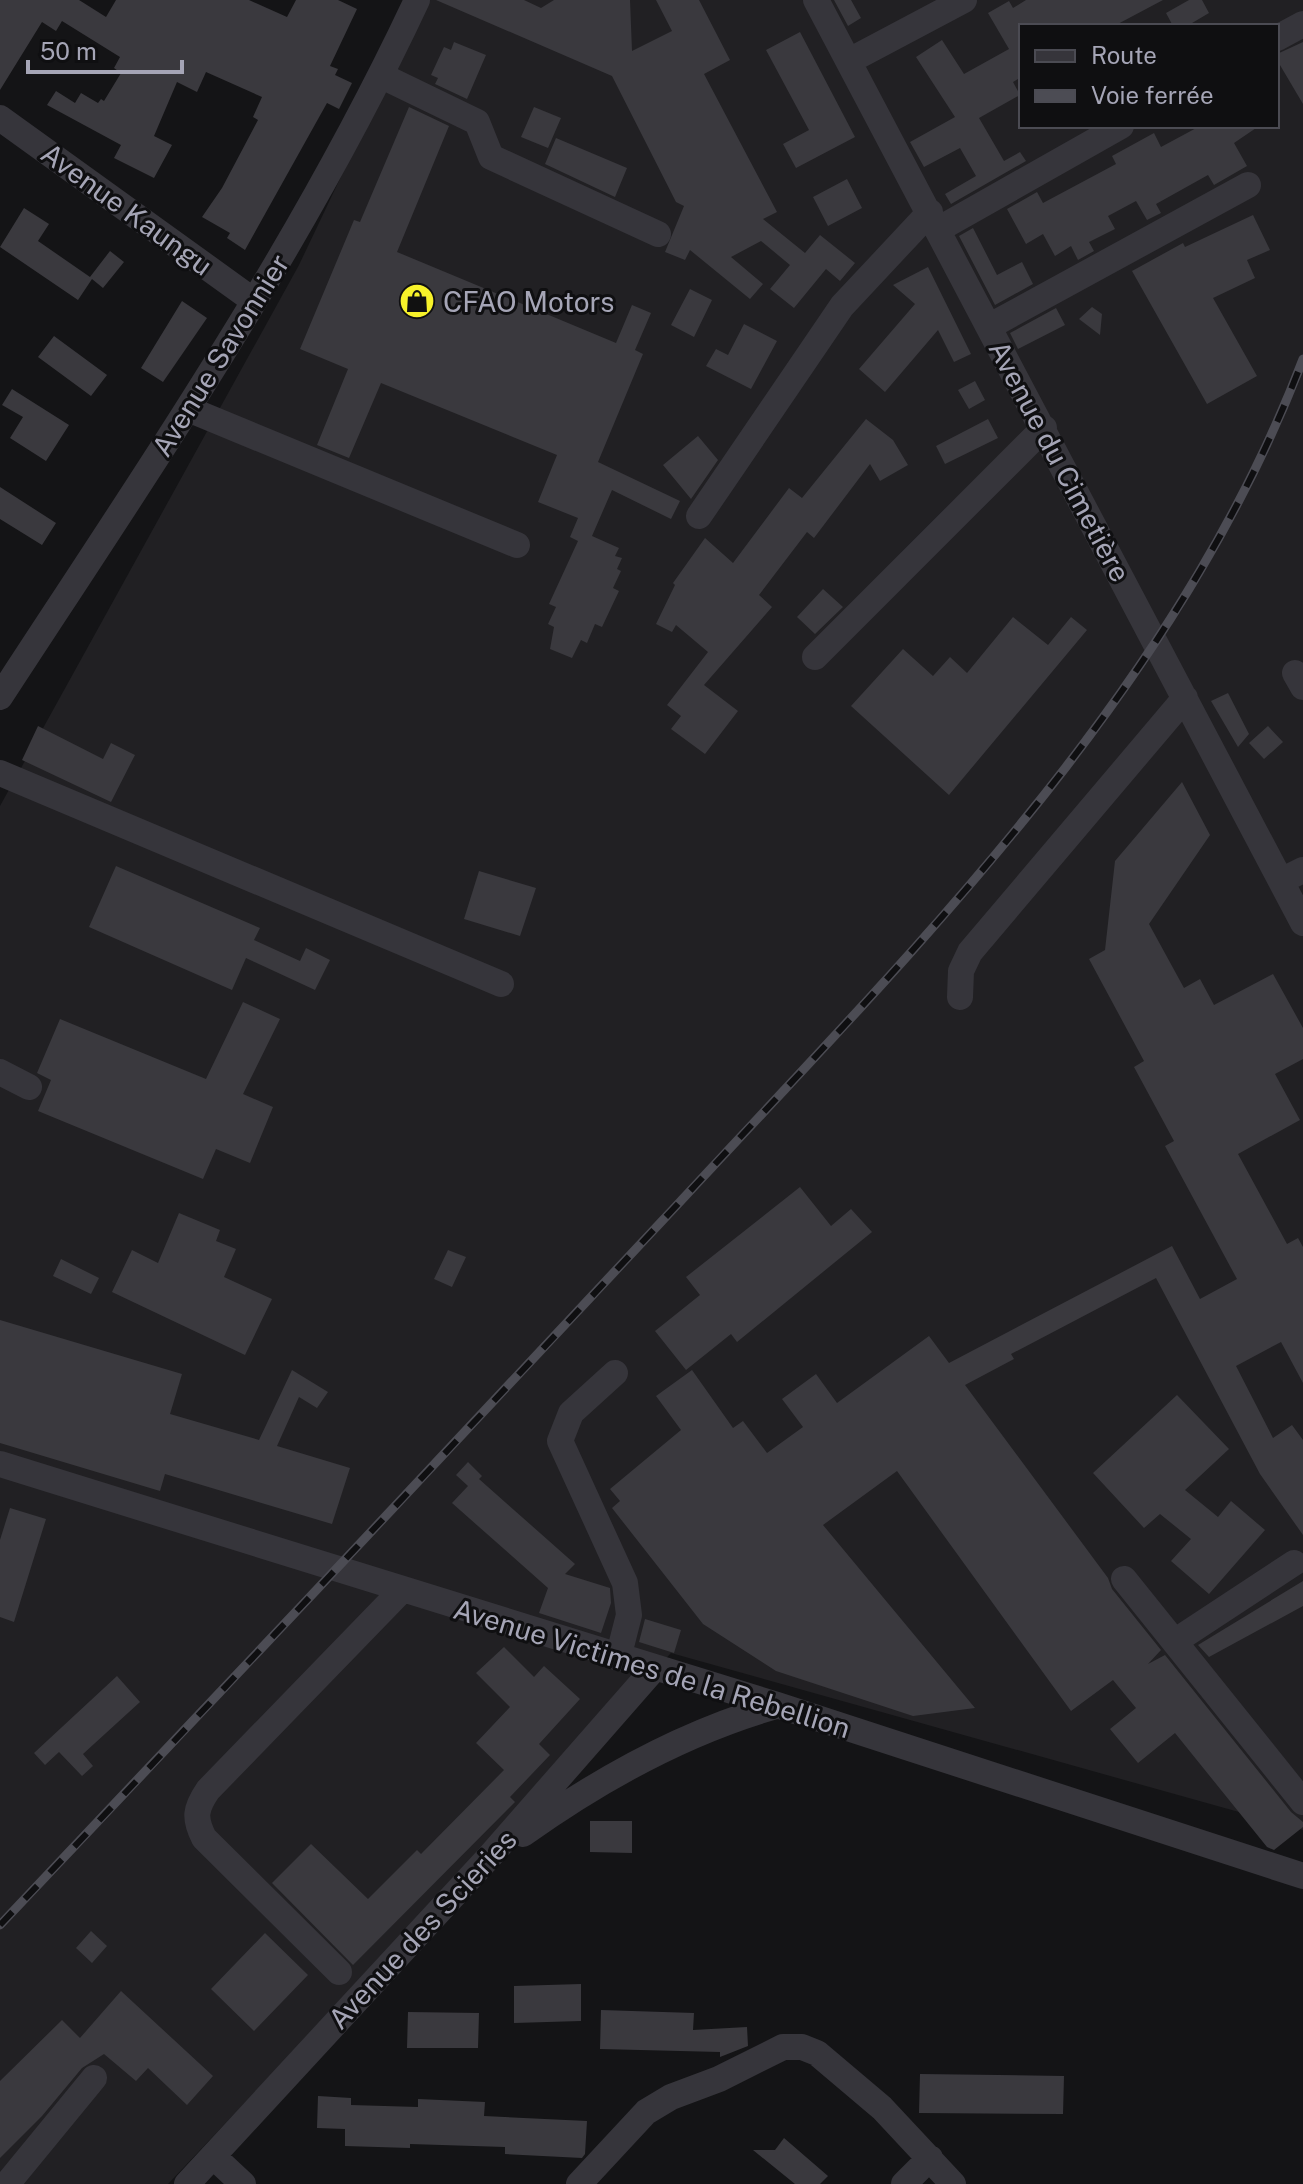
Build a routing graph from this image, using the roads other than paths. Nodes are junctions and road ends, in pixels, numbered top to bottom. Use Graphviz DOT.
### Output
graph roads {
  1 [pos="417,0"];
  2 [pos="816,0"];
  3 [pos="964,0"];
  4 [pos="1303,24"];
  5 [pos="1279,37"];
  6 [pos="849,61"];
  7 [pos="382,76"];
  8 [pos="0,118"];
  9 [pos="1117,128"];
  10 [pos="1248,185"];
  11 [pos="934,220"];
  12 [pos="658,234"];
  13 [pos="254,301"];
  14 [pos="990,326"];
  15 [pos="188,409"];
  16 [pos="1044,428"];
  17 [pos="699,516"];
  18 [pos="517,545"];
  19 [pos="815,657"];
  20 [pos="0,697"];
  21 [pos="1185,698"];
  22 [pos="0,773"];
  23 [pos="1292,876"];
  24 [pos="1303,923"];
  25 [pos="501,984"];
  26 [pos="960,997"];
  27 [pos="0,1072"];
  28 [pos="29,1087"];
  29 [pos="615,1373"];
  30 [pos="0,1464"];
  31 [pos="1294,1563"];
  32 [pos="1124,1579"];
  33 [pos="401,1591"];
  34 [pos="1177,1640"];
  35 [pos="618,1658"];
  36 [pos="653,1670"];
  37 [pos="777,1705"];
  38 [pos="1303,1802"];
  39 [pos="490,1856"];
  40 [pos="1303,1876"];
  41 [pos="339,1972"];
  42 [pos="94,2078"];
  43 [pos="213,2156"];
  44 [pos="930,2158"];
  45 [pos="7,2184"];
  46 [pos="187,2184"];
  47 [pos="243,2184"];
  48 [pos="579,2184"];
  49 [pos="904,2184"];
  50 [pos="953,2184"];
  1 -- 7 [label="street, Avenue Savonnier"];
  2 -- 6 [label="street, Avenue du Cimetière"];
  3 -- 6 [label="street"];
  4 -- 5 [label="street"];
  6 -- 11 [label="street, Avenue du Cimetière"];
  7 -- 12 [label="street"];
  7 -- 13 [label="street, Avenue Savonnier"];
  8 -- 13 [label="street, Avenue Kaungu"];
  9 -- 11 [label="street"];
  10 -- 14 [label="street"];
  11 -- 14 [label="street, Avenue du Cimetière"];
  11 -- 17 [label="street"];
  13 -- 15 [label="street, Avenue Savonnier"];
  14 -- 16 [label="street, Avenue du Cimetière"];
  15 -- 18 [label="street"];
  15 -- 20 [label="street, Avenue Savonnier"];
  16 -- 19 [label="street"];
  16 -- 21 [label="street, Avenue du Cimetière"];
  21 -- 23 [label="street, Avenue du Cimetière"];
  21 -- 26 [label="street"];
  22 -- 25 [label="street"];
  23 -- 24 [label="street, Avenue du Cimetière"];
  27 -- 28 [label="street"];
  29 -- 35 [label="street"];
  30 -- 33 [label="street, Avenue Victimes de la Rebellion"];
  31 -- 34 [label="street"];
  32 -- 34 [label="street"];
  33 -- 35 [label="street, Avenue Victimes de la Rebellion"];
  33 -- 41 [label="street"];
  34 -- 38 [label="street"];
  35 -- 36 [label="street, Avenue Victimes de la Rebellion"];
  36 -- 37 [label="street, Avenue Victimes de la Rebellion"];
  36 -- 39 [label="street, Avenue des Scieries"];
  37 -- 39 [label="street"];
  37 -- 40 [label="street, Avenue Victimes de la Rebellion"];
  39 -- 43 [label="street, Avenue des Scieries"];
  42 -- 45 [label="street"];
  43 -- 46 [label="street, Avenue des Scieries"];
  43 -- 47 [label="street"];
  44 -- 48 [label="street"];
  44 -- 49 [label="street"];
  44 -- 50 [label="street"];
}
